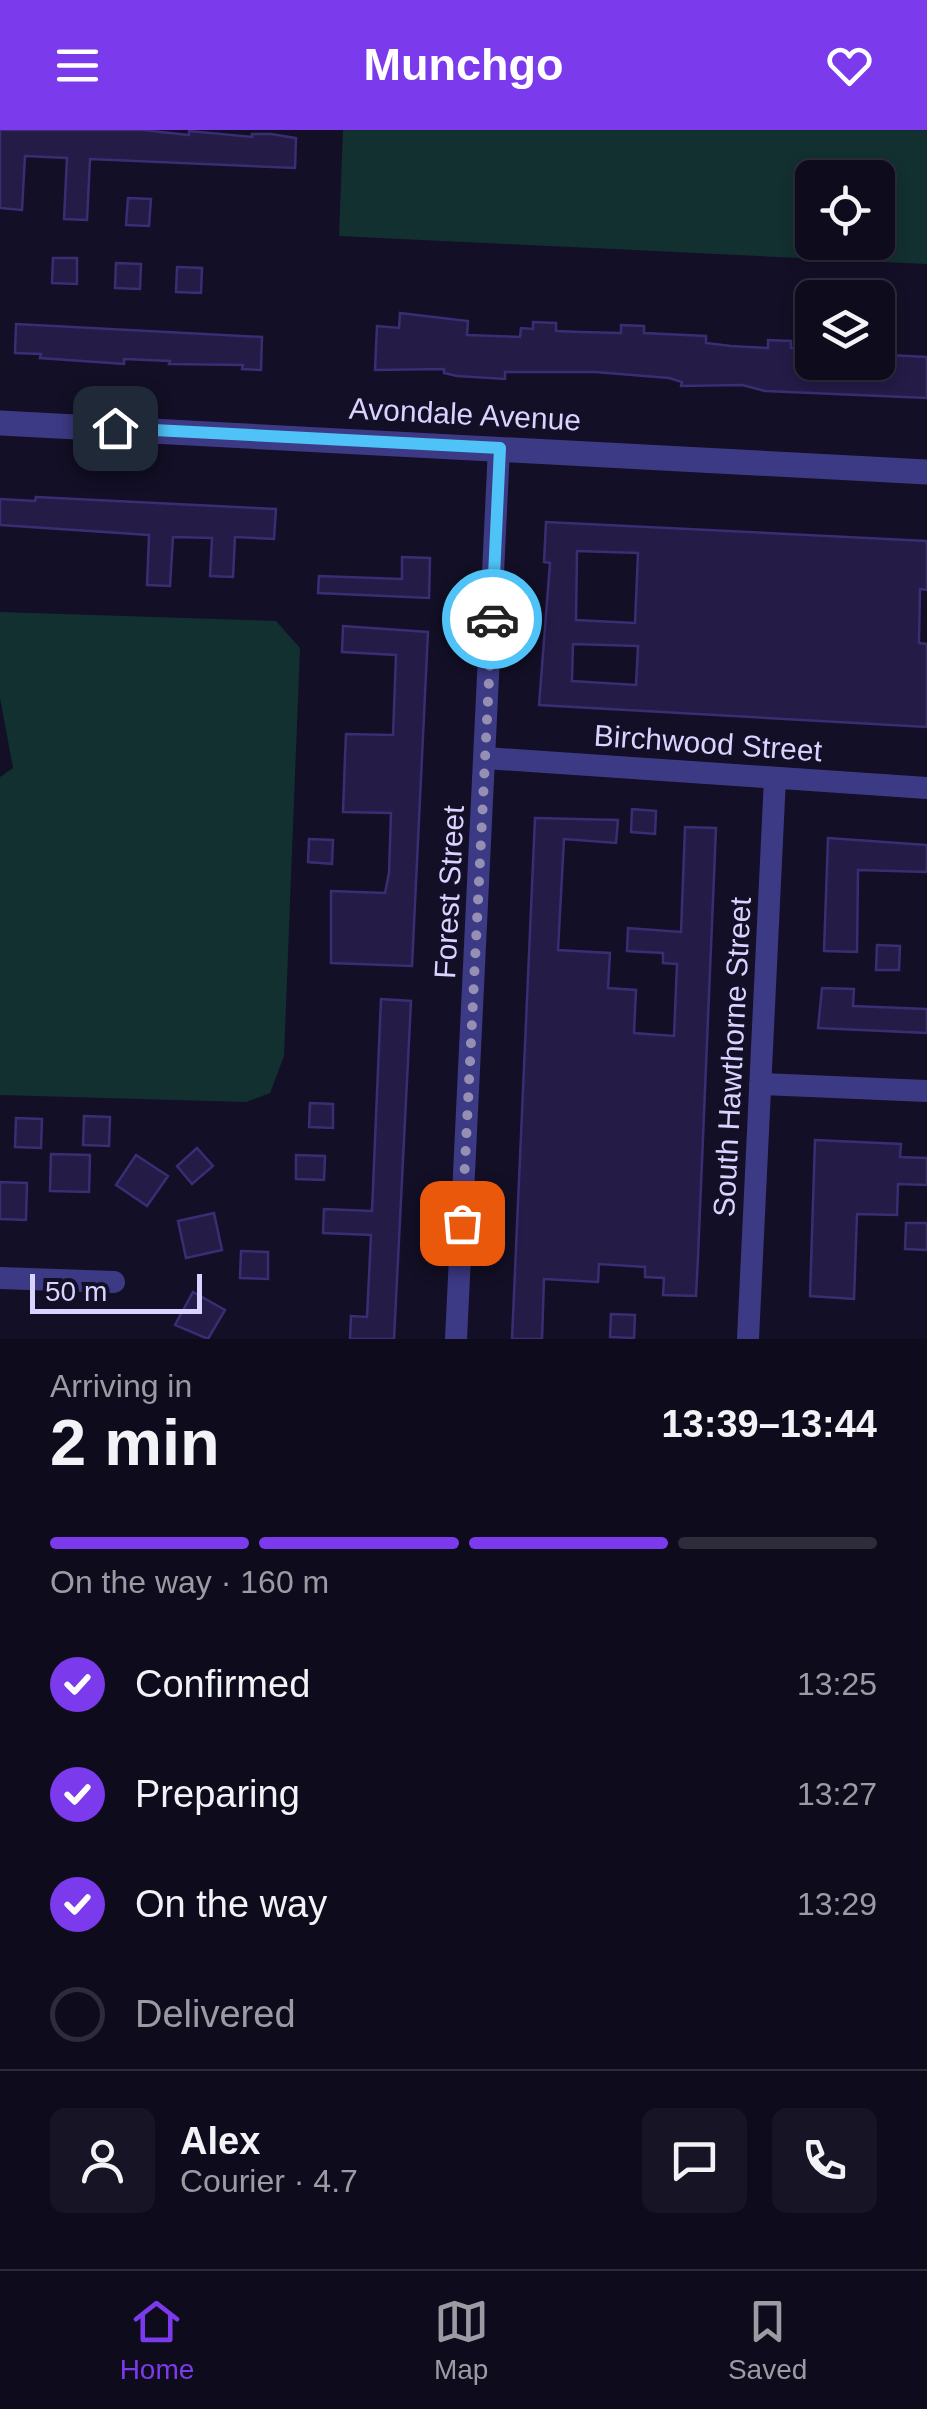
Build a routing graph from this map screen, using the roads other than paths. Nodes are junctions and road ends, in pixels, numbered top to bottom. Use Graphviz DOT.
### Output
graph roads {
  1 [pos="0,422"];
  2 [pos="500,448"];
  3 [pos="927,472"];
  4 [pos="486,758"];
  5 [pos="775,778"];
  6 [pos="927,788"];
  7 [pos="760,1084"];
  8 [pos="927,1091"];
  9 [pos="0,1278"];
  10 [pos="114,1282"];
  11 [pos="456,1339"];
  12 [pos="748,1339"];
  1 -- 2 [label="street, Avondale Avenue"];
  2 -- 3 [label="street, Avondale Avenue"];
  2 -- 4 [label="street, Forest Street"];
  4 -- 5 [label="street, Birchwood Street"];
  4 -- 11 [label="street, Forest Street"];
  5 -- 6 [label="street, Birchwood Street"];
  5 -- 7 [label="street, South Hawthorne Street"];
  7 -- 8 [label="street"];
  7 -- 12 [label="street, South Hawthorne Street"];
  9 -- 10 [label="street"];
}
